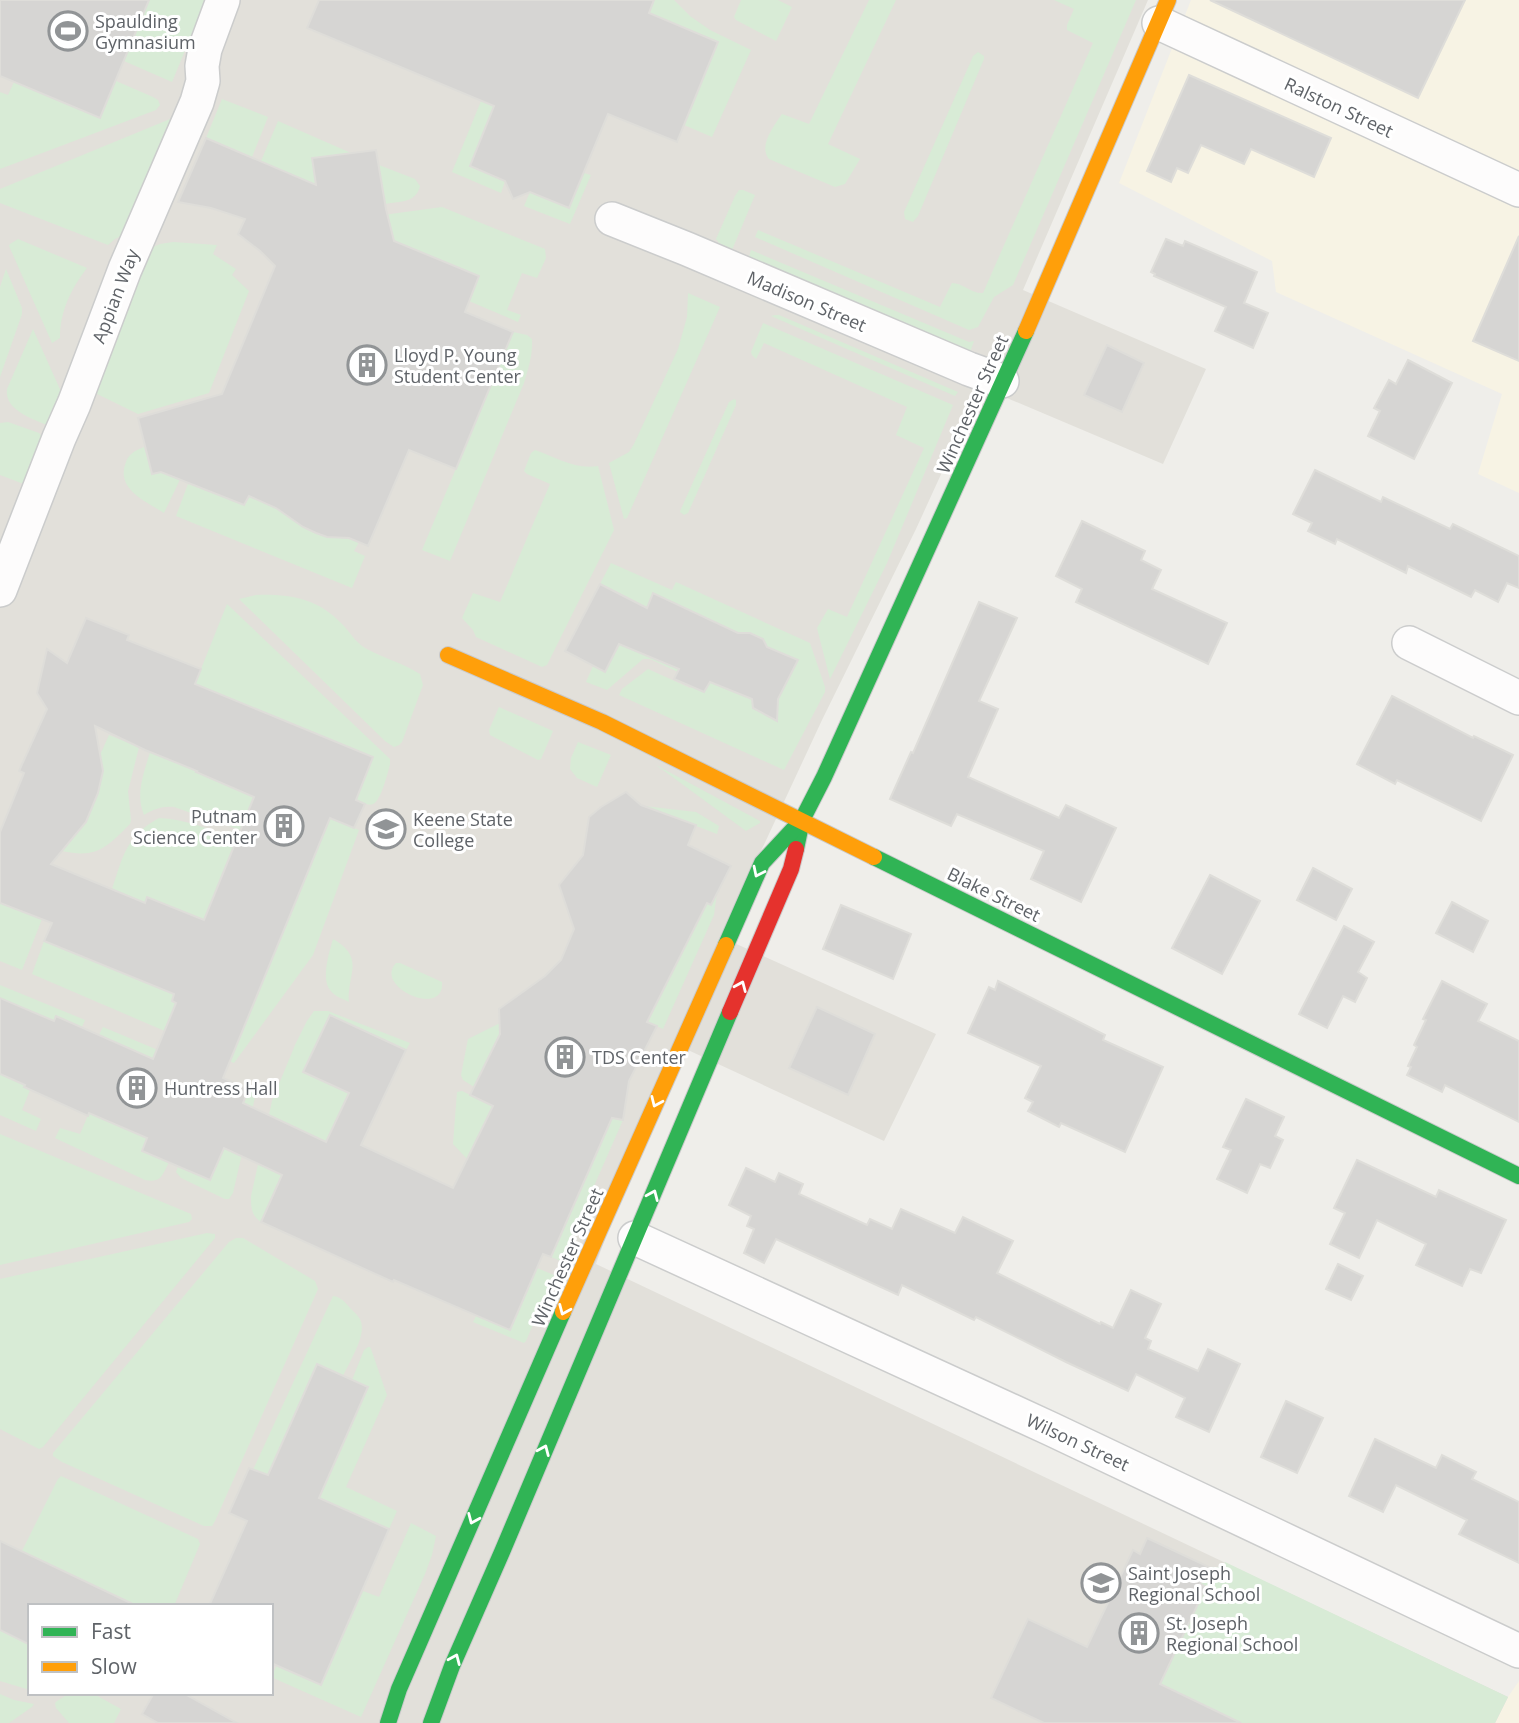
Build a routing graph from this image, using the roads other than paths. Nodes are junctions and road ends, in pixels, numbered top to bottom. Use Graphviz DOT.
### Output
graph roads {
  1 [pos="223,0"];
  2 [pos="1164,11"];
  3 [pos="1519,190"];
  4 [pos="612,219"];
  5 [pos="1002,381"];
  6 [pos="0,590"];
  7 [pos="1409,643"];
  8 [pos="447,655"];
  9 [pos="1519,698"];
  10 [pos="802,820"];
  11 [pos="1519,1176"];
  12 [pos="635,1238"];
  13 [pos="1519,1651"];
  14 [pos="388,1723"];
  15 [pos="431,1723"];
  1 -- 6 [label="street, Appian Way"];
  2 -- 3 [label="street, Ralston Street"];
  2 -- 5 [label="street, Winchester Street"];
  4 -- 5 [label="street, Madison Street"];
  5 -- 10 [label="street, Winchester Street"];
  7 -- 9 [label="street"];
  8 -- 10 [label="street, Blake Street"];
  10 -- 11 [label="street, Blake Street"];
  12 -- 10 [label="street, Winchester Street, one-way"];
  10 -- 14 [label="street, Winchester Street, one-way"];
  12 -- 13 [label="street, Wilson Street"];
  15 -- 12 [label="street, Winchester Street, one-way"];
}
